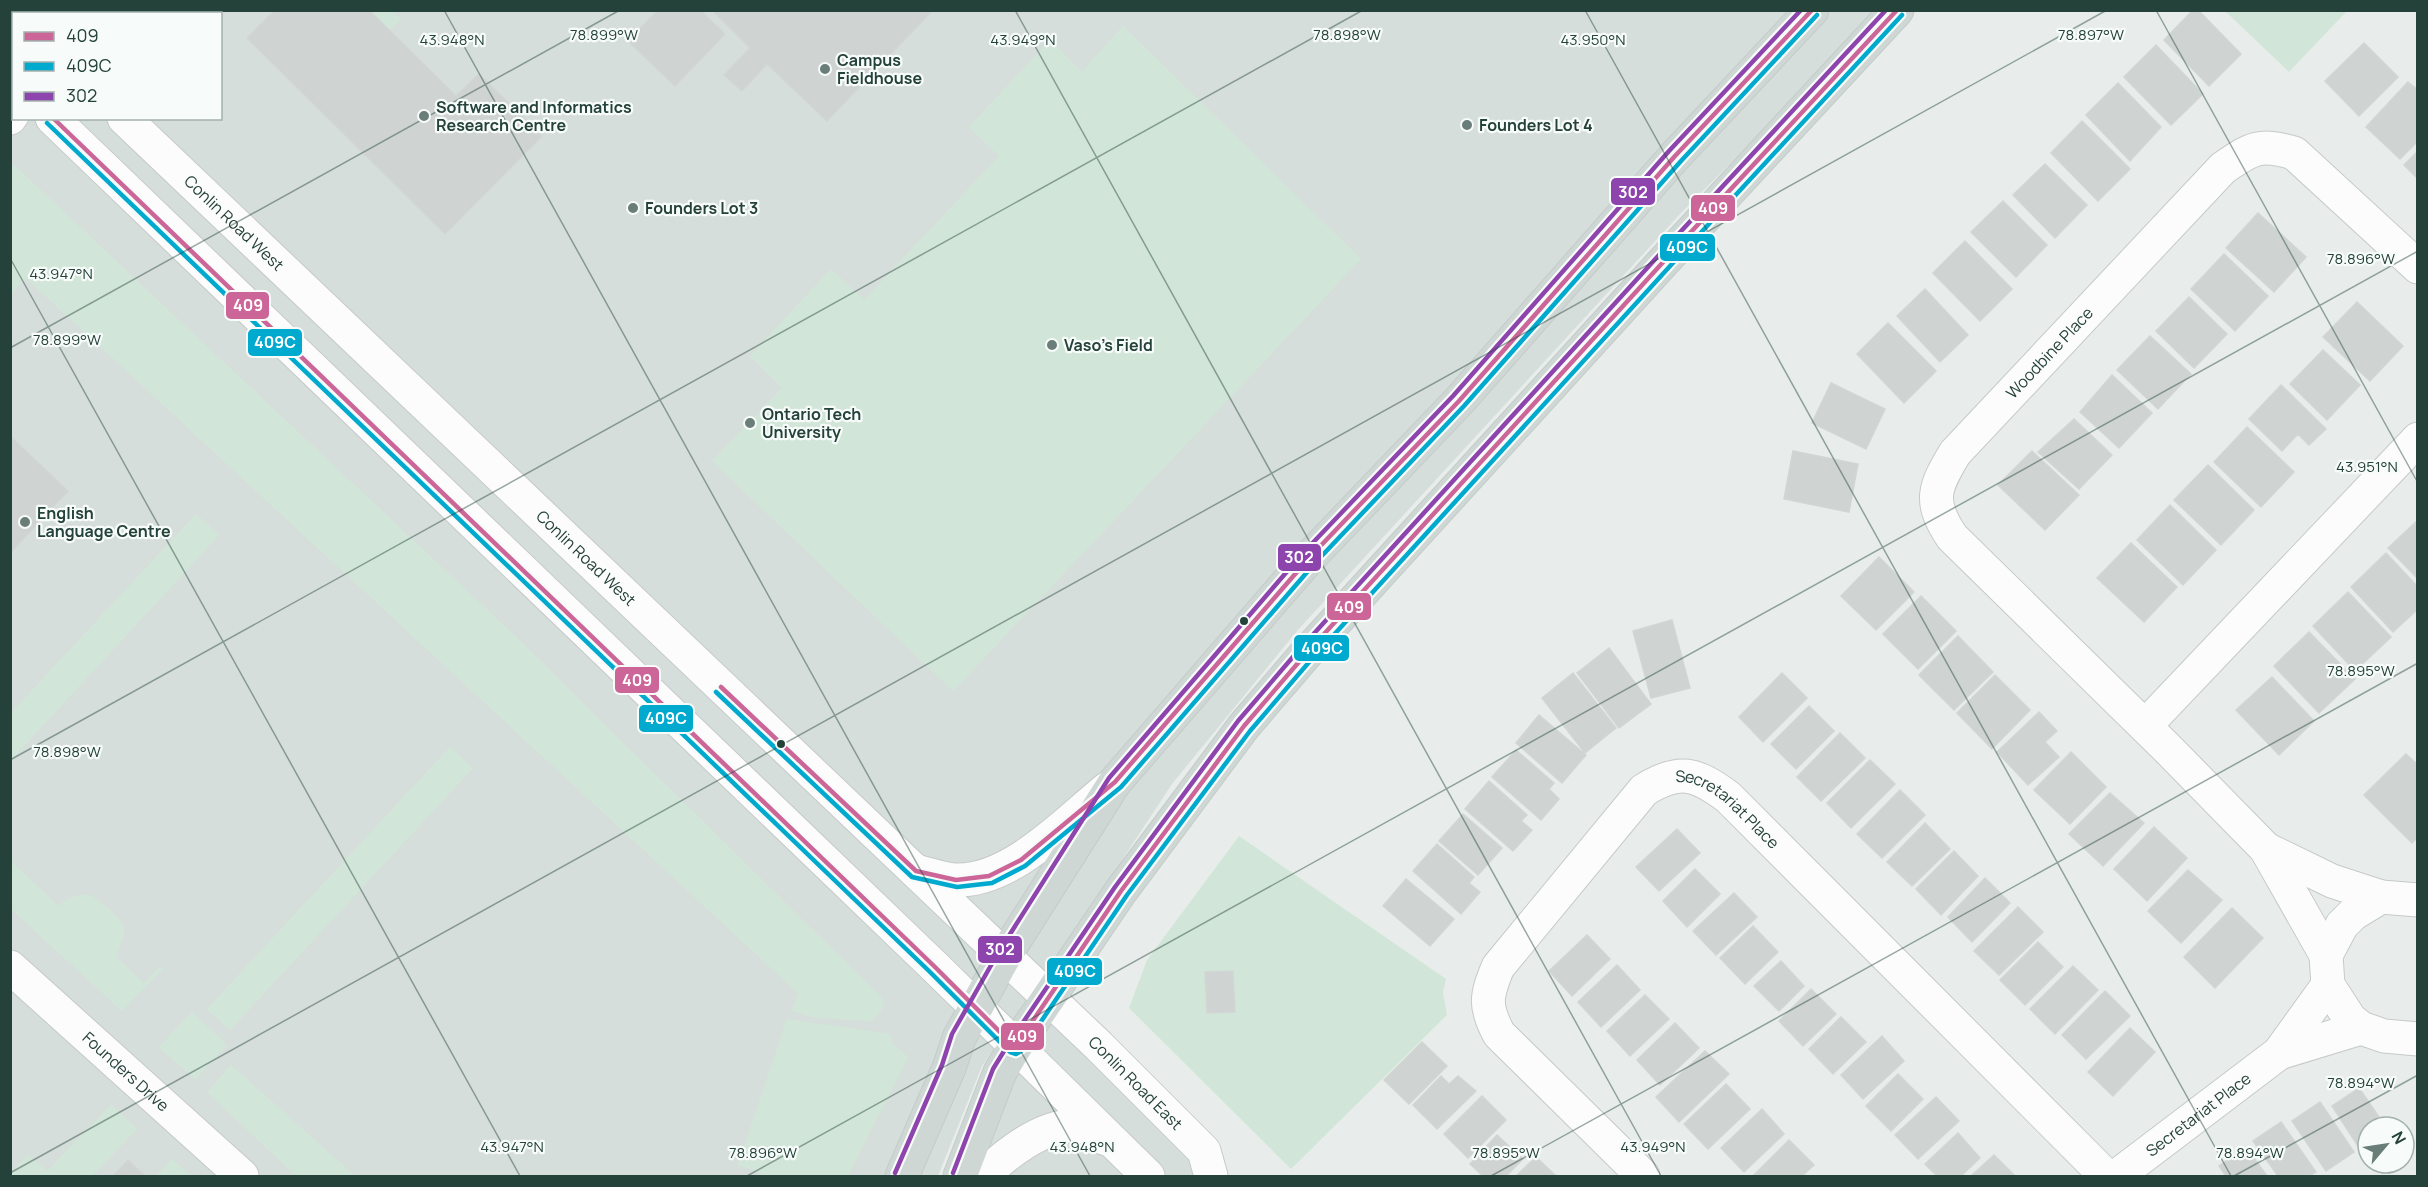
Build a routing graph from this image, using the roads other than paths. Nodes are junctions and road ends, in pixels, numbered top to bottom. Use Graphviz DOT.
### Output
graph roads {
  1 [pos="1812,10"];
  2 [pos="1897,10"];
  3 [pos="54,120"];
  4 [pos="126,120"];
  5 [pos="2418,267"];
  6 [pos="2418,439"];
  7 [pos="2145,726"];
  8 [pos="1115,782"];
  9 [pos="2266,849"];
  10 [pos="916,871"];
  11 [pos="2381,897"];
  12 [pos="2418,900"];
  13 [pos="1005,957"];
  14 [pos="10,967"];
  15 [pos="2327,970"];
  16 [pos="1047,997"];
  17 [pos="977,1009"];
  18 [pos="2361,1028"];
  19 [pos="2418,1039"];
  20 [pos="1015,1047"];
  21 [pos="2279,1053"];
  22 [pos="1116,1144"];
  23 [pos="242,1176"];
  24 [pos="902,1176"];
  25 [pos="960,1176"];
  26 [pos="983,1176"];
  27 [pos="1148,1176"];
  28 [pos="1211,1176"];
  29 [pos="1643,1176"];
  30 [pos="2106,1176"];
  31 [pos="2117,1176"];
  1 -- 8 [label="main road"];
  2 -- 16 [label="main road"];
  3 -- 17 [label="street"];
  4 -- 10 [label="street, Conlin Road West"];
  5 -- 7 [label="street, Woodbine Place"];
  6 -- 7 [label="street"];
  7 -- 9 [label="street, Woodbine Place"];
  8 -- 10 [label="street"];
  8 -- 13 [label="main road"];
  9 -- 11 [label="street, Woodbine Place"];
  9 -- 15 [label="street, Woodbine Place"];
  10 -- 13 [label="street, Conlin Road West"];
  11 -- 12 [label="street, Woodbine Place"];
  11 -- 15 [label="street, Secretariat Place"];
  13 -- 16 [label="street, Conlin Road West"];
  13 -- 17 [label="main road"];
  14 -- 23 [label="street, Founders Drive"];
  15 -- 18 [label="street, Woodbine Place"];
  15 -- 21 [label="street, Secretariat Place"];
  16 -- 20 [label="main road"];
  16 -- 28 [label="street, Conlin Road East"];
  17 -- 20 [label="street"];
  17 -- 24 [label="main road"];
  18 -- 19 [label="street"];
  18 -- 21 [label="street, Secretariat Place"];
  20 -- 22 [label="street"];
  20 -- 25 [label="main road"];
  21 -- 31 [label="street, Secretariat Place"];
  22 -- 26 [label="street"];
  22 -- 27 [label="street"];
  29 -- 30 [label="street, Secretariat Place"];
}
